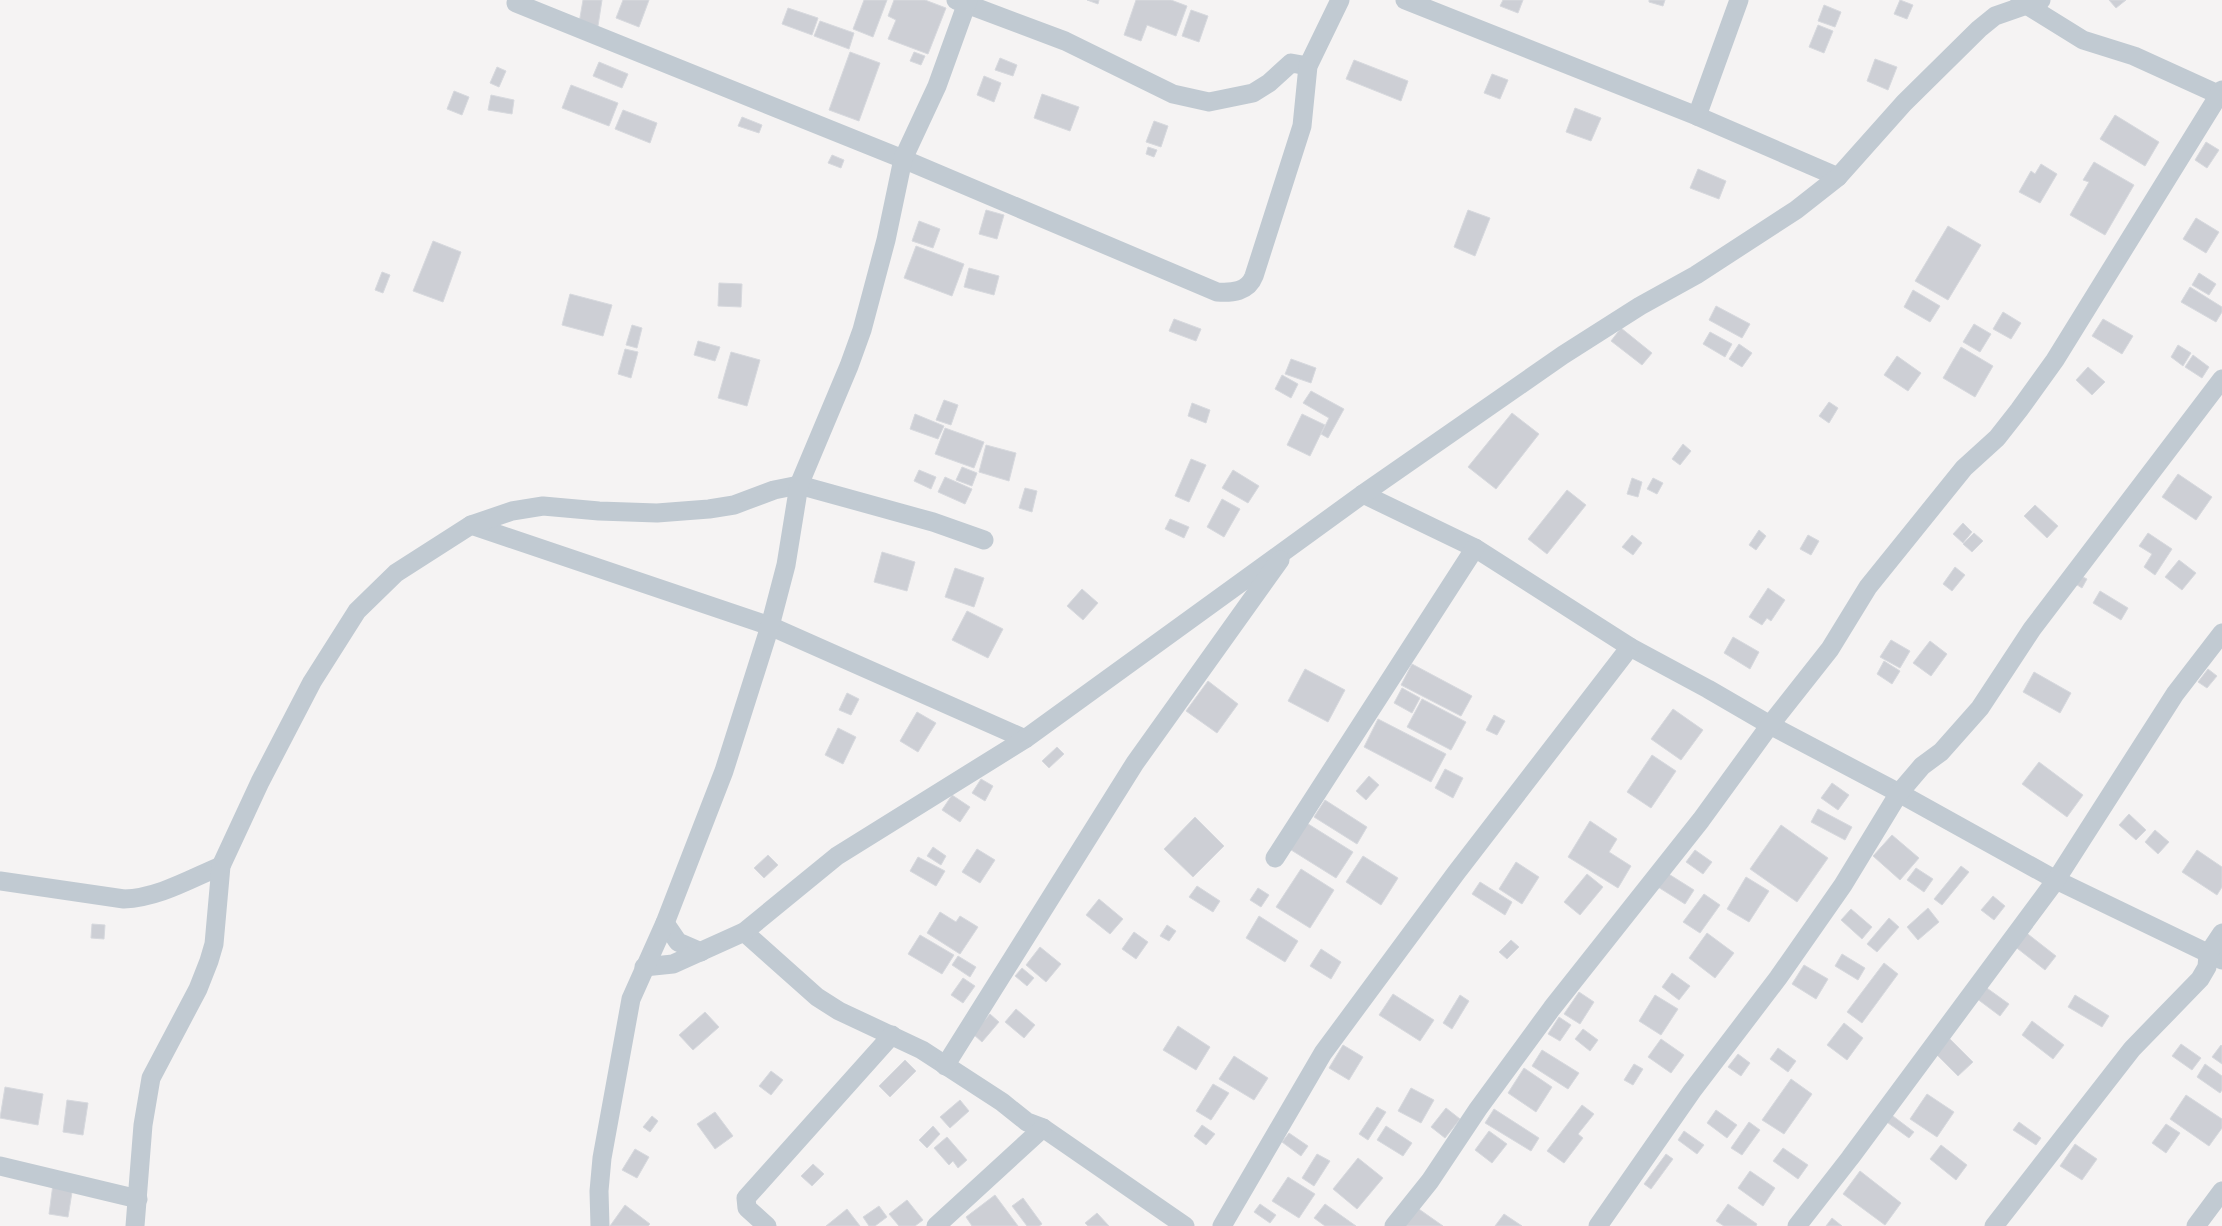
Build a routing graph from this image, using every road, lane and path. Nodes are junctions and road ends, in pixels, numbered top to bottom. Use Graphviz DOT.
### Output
graph roads {
  1 [pos="1340,0"];
  2 [pos="1405,0"];
  3 [pos="1739,0"];
  4 [pos="963,1"];
  5 [pos="2029,2"];
  6 [pos="516,3"];
  7 [pos="1308,66"];
  8 [pos="2221,94"];
  9 [pos="1697,116"];
  10 [pos="903,159"];
  11 [pos="1838,177"];
  12 [pos="2222,379"];
  13 [pos="798,485"];
  14 [pos="1363,494"];
  15 [pos="471,525"];
  16 [pos="984,540"];
  17 [pos="1289,547"];
  18 [pos="1475,548"];
  19 [pos="770,626"];
  20 [pos="2222,633"];
  21 [pos="1630,647"];
  22 [pos="1770,725"];
  23 [pos="1024,739"];
  24 [pos="1899,793"];
  25 [pos="1274,858"];
  26 [pos="221,866"];
  27 [pos="2056,880"];
  28 [pos="0,881"];
  29 [pos="665,923"];
  30 [pos="744,932"];
  31 [pos="2222,933"];
  32 [pos="701,952"];
  33 [pos="2215,957"];
  34 [pos="644,968"];
  35 [pos="892,1035"];
  36 [pos="945,1066"];
  37 [pos="1043,1128"];
  38 [pos="0,1166"];
  39 [pos="2222,1190"];
  40 [pos="138,1199"];
  41 [pos="1174,1224"];
  42 [pos="135,1226"];
  43 [pos="600,1226"];
  44 [pos="767,1226"];
  45 [pos="936,1226"];
  46 [pos="1222,1226"];
  47 [pos="1394,1226"];
  48 [pos="1598,1226"];
  49 [pos="1796,1226"];
  50 [pos="1994,1226"];
  51 [pos="2196,1226"];
  1 -- 7 [label="street"];
  2 -- 9 [label="street"];
  3 -- 9 [label="street"];
  4 -- 7 [label="street"];
  4 -- 10 [label="street"];
  5 -- 8 [label="street"];
  5 -- 11 [label="street"];
  6 -- 10 [label="street"];
  7 -- 10 [label="street"];
  8 -- 22 [label="street"];
  9 -- 11 [label="street"];
  10 -- 13 [label="street"];
  11 -- 14 [label="street"];
  12 -- 24 [label="street"];
  13 -- 15 [label="street"];
  13 -- 16 [label="street"];
  13 -- 19 [label="street"];
  14 -- 17 [label="street"];
  14 -- 18 [label="street"];
  15 -- 19 [label="street"];
  15 -- 26 [label="street"];
  17 -- 23 [label="street"];
  17 -- 36 [label="street"];
  18 -- 21 [label="street"];
  18 -- 25 [label="street"];
  19 -- 23 [label="street"];
  19 -- 29 [label="street"];
  20 -- 27 [label="street"];
  21 -- 22 [label="street"];
  21 -- 46 [label="street"];
  22 -- 24 [label="street"];
  22 -- 47 [label="street"];
  23 -- 30 [label="street"];
  24 -- 27 [label="street"];
  24 -- 48 [label="street"];
  26 -- 28 [label="street"];
  26 -- 40 [label="street"];
  27 -- 33 [label="street"];
  27 -- 49 [label="street"];
  29 -- 32 [label="street"];
  29 -- 34 [label="street"];
  30 -- 32 [label="street"];
  30 -- 35 [label="street"];
  31 -- 33 [label="street"];
  32 -- 34 [label="street"];
  33 -- 50 [label="street"];
  34 -- 43 [label="street"];
  35 -- 36 [label="street"];
  35 -- 44 [label="street"];
  36 -- 37 [label="street"];
  37 -- 41 [label="street"];
  37 -- 45 [label="street"];
  38 -- 40 [label="street"];
  39 -- 51 [label="street"];
  40 -- 42 [label="street"];
}
